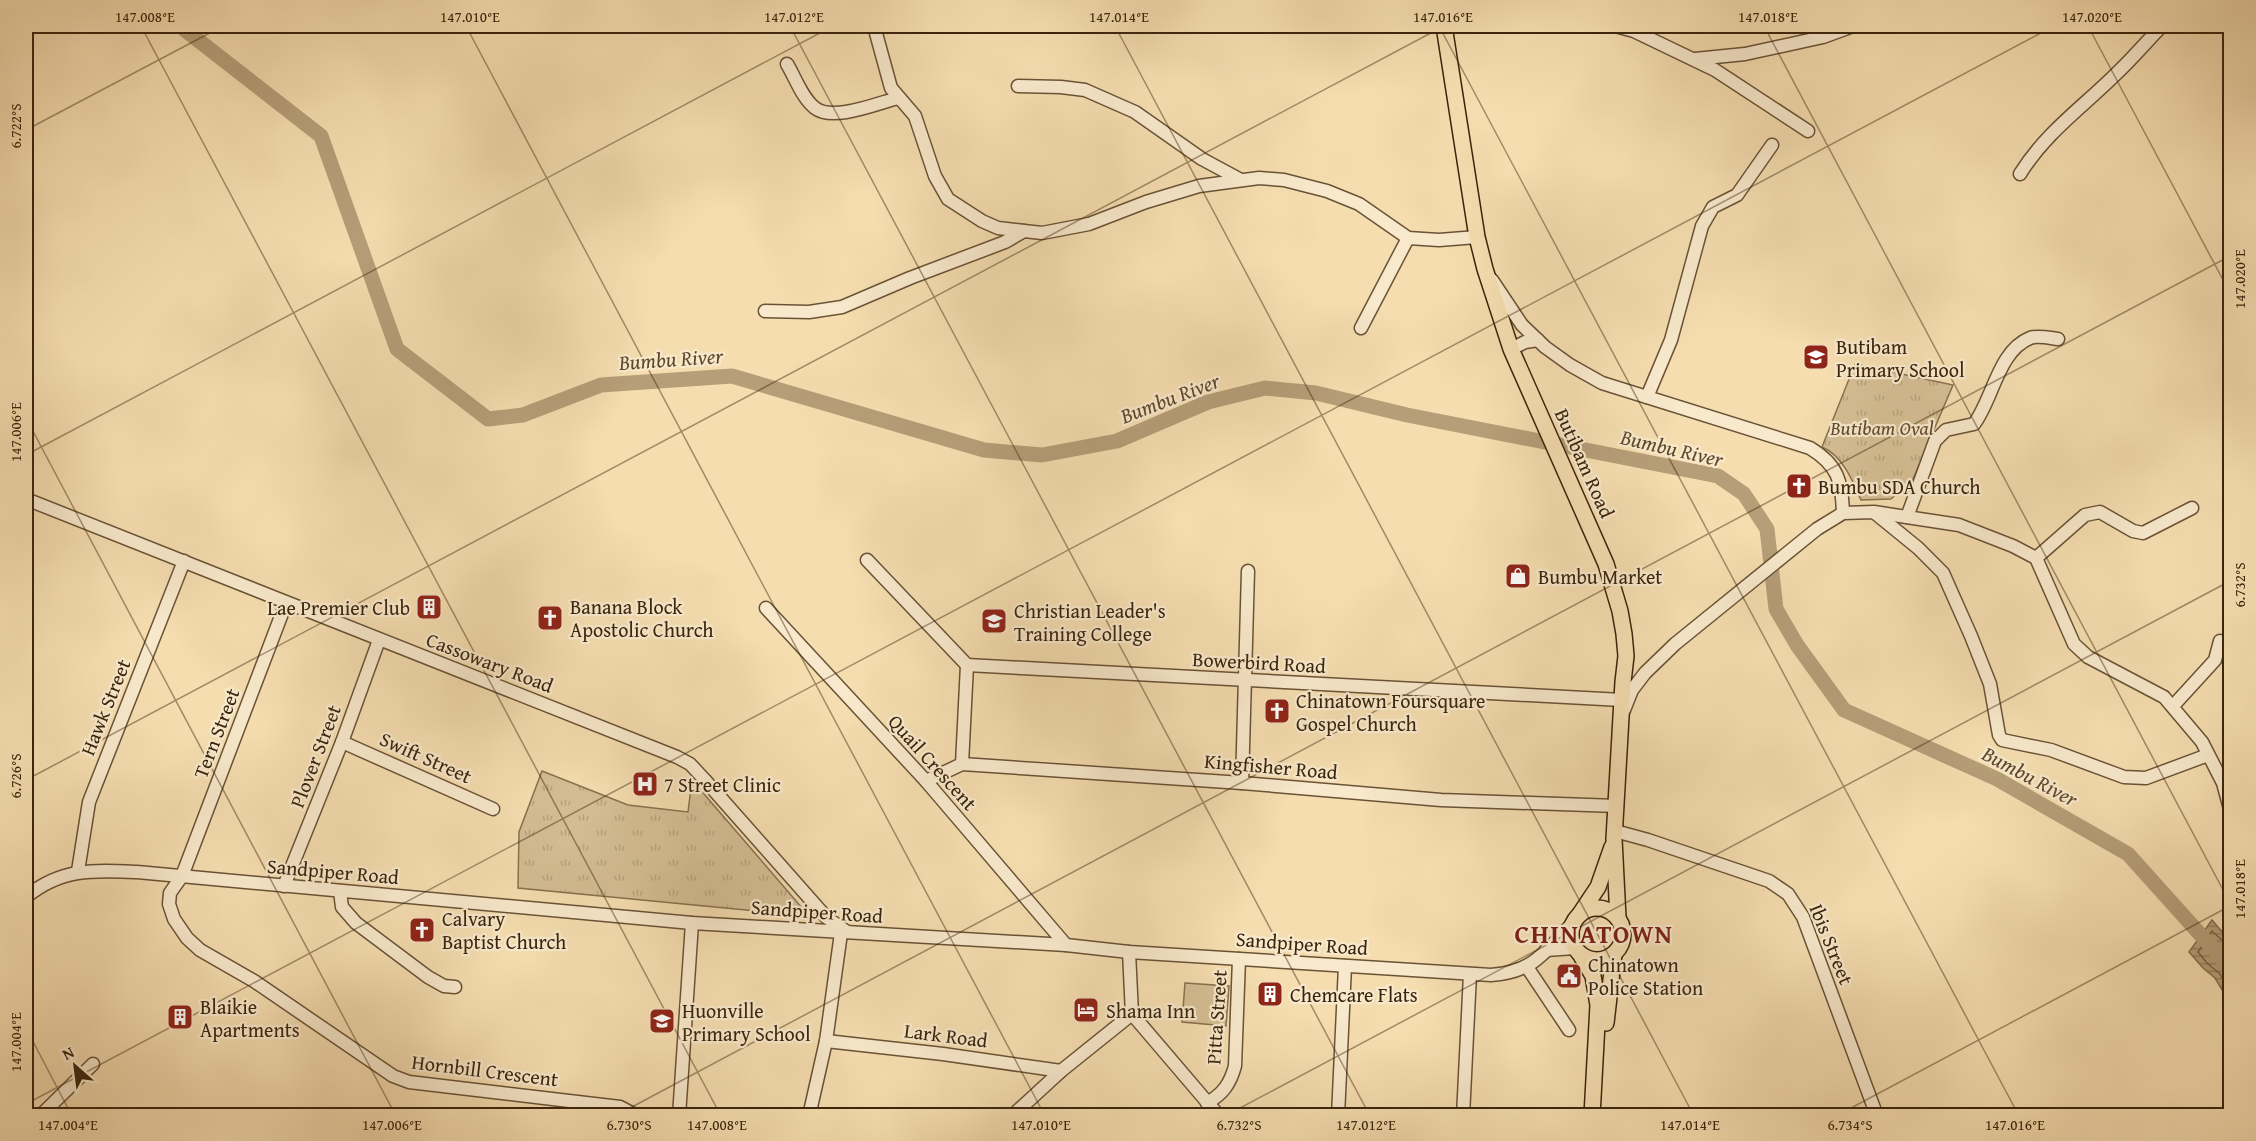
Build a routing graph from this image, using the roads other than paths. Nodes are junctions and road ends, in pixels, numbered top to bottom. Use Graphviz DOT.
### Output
graph roads {
  1 [pos="874,26"];
  2 [pos="1444,26"];
  3 [pos="1453,26"];
  4 [pos="1616,26"];
  5 [pos="1853,26"];
  6 [pos="2162,26"];
  7 [pos="1694,60"];
  8 [pos="787,64"];
  9 [pos="1018,86"];
  10 [pos="898,98"];
  11 [pos="1459,110"];
  12 [pos="1808,132"];
  13 [pos="1772,145"];
  14 [pos="2020,174"];
  15 [pos="1241,181"];
  16 [pos="1024,231"];
  17 [pos="1477,237"];
  18 [pos="1408,238"];
  19 [pos="1485,269"];
  20 [pos="765,311"];
  21 [pos="1360,328"];
  22 [pos="2058,339"];
  23 [pos="1538,340"];
  24 [pos="1511,349"];
  25 [pos="1647,397"];
  26 [pos="26,498"];
  27 [pos="2192,508"];
  28 [pos="1874,512"];
  29 [pos="1843,513"];
  30 [pos="1907,517"];
  31 [pos="2036,558"];
  32 [pos="867,560"];
  33 [pos="184,561"];
  34 [pos="1248,571"];
  35 [pos="286,603"];
  36 [pos="766,609"];
  37 [pos="379,640"];
  38 [pos="2220,641"];
  39 [pos="967,665"];
  40 [pos="1243,681"];
  41 [pos="1622,700"];
  42 [pos="2173,706"];
  43 [pos="1621,720"];
  44 [pos="342,742"];
  45 [pos="2208,755"];
  46 [pos="962,764"];
  47 [pos="926,781"];
  48 [pos="1242,783"];
  49 [pos="2227,783"];
  50 [pos="1617,806"];
  51 [pos="494,809"];
  52 [pos="2230,809"];
  53 [pos="1614,835"];
  54 [pos="78,871"];
  55 [pos="182,876"];
  56 [pos="284,886"];
  57 [pos="340,891"];
  58 [pos="26,897"];
  59 [pos="1618,918"];
  60 [pos="1576,919"];
  61 [pos="692,923"];
  62 [pos="845,933"];
  63 [pos="1066,945"];
  64 [pos="1546,950"];
  65 [pos="1577,951"];
  66 [pos="1129,952"];
  67 [pos="1614,954"];
  68 [pos="1239,959"];
  69 [pos="1345,966"];
  70 [pos="1527,967"];
  71 [pos="1470,974"];
  72 [pos="455,987"];
  73 [pos="1132,1014"];
  74 [pos="1569,1030"];
  75 [pos="826,1041"];
  76 [pos="93,1064"];
  77 [pos="1061,1071"];
  78 [pos="1207,1103"];
  79 [pos="40,1116"];
  80 [pos="637,1116"];
  81 [pos="679,1116"];
  82 [pos="810,1116"];
  83 [pos="1012,1116"];
  84 [pos="1219,1116"];
  85 [pos="1338,1116"];
  86 [pos="1463,1116"];
  87 [pos="1592,1116"];
  88 [pos="1598,1116"];
  89 [pos="1877,1116"];
  1 -- 10 [label="street"];
  2 -- 11 [label="main road, Butibam Road"];
  3 -- 11 [label="main road, Butibam Road"];
  4 -- 7 [label="street"];
  5 -- 7 [label="street"];
  6 -- 14 [label="street"];
  7 -- 12 [label="street"];
  8 -- 10 [label="street"];
  9 -- 15 [label="street"];
  10 -- 16 [label="street"];
  11 -- 17 [label="main road, Butibam Road"];
  13 -- 25 [label="street"];
  15 -- 16 [label="street"];
  15 -- 18 [label="street"];
  16 -- 20 [label="street"];
  17 -- 18 [label="street"];
  17 -- 19 [label="main road, Butibam Road"];
  18 -- 21 [label="street"];
  19 -- 23 [label="street"];
  19 -- 24 [label="main road, Butibam Road"];
  22 -- 30 [label="street"];
  23 -- 24 [label="street"];
  23 -- 25 [label="street"];
  24 -- 41 [label="main road, Butibam Road"];
  25 -- 29 [label="street"];
  26 -- 33 [label="street, Cassowary Road"];
  27 -- 31 [label="street"];
  28 -- 29 [label="street"];
  28 -- 30 [label="street"];
  28 -- 45 [label="street"];
  29 -- 43 [label="street"];
  30 -- 31 [label="street"];
  31 -- 42 [label="street"];
  32 -- 39 [label="street"];
  33 -- 35 [label="street, Cassowary Road"];
  33 -- 54 [label="street, Hawk Street"];
  34 -- 40 [label="street"];
  35 -- 37 [label="street, Cassowary Road"];
  35 -- 55 [label="street, Tern Street"];
  36 -- 47 [label="street, Quail Crescent"];
  37 -- 44 [label="street, Plover Street"];
  37 -- 62 [label="street, Cassowary Road"];
  38 -- 42 [label="street"];
  39 -- 40 [label="street, Bowerbird Road"];
  39 -- 46 [label="street"];
  40 -- 41 [label="street, Bowerbird Road"];
  40 -- 48 [label="street"];
  41 -- 43 [label="main road, Butibam Road"];
  42 -- 45 [label="street"];
  43 -- 50 [label="main road, Butibam Road"];
  44 -- 51 [label="street, Swift Street"];
  44 -- 56 [label="street, Plover Street"];
  45 -- 49 [label="street"];
  46 -- 47 [label="street, Kingfisher Road"];
  46 -- 48 [label="street, Kingfisher Road"];
  47 -- 63 [label="street, Quail Crescent"];
  48 -- 50 [label="street, Kingfisher Road"];
  49 -- 52 [label="street"];
  50 -- 53 [label="main road, Butibam Road"];
  53 -- 59 [label="main road, Butibam Road"];
  53 -- 60 [label="main road, Butibam Road"];
  53 -- 89 [label="street, Ibis Street"];
  54 -- 55 [label="street, Sandpiper Road"];
  54 -- 58 [label="street"];
  55 -- 56 [label="street, Sandpiper Road"];
  55 -- 80 [label="street, Hornbill Crescent"];
  56 -- 57 [label="street, Sandpiper Road"];
  57 -- 61 [label="street, Sandpiper Road"];
  57 -- 72 [label="street"];
  59 -- 60 [label="main road"];
  59 -- 67 [label="main road"];
  60 -- 64 [label="street, Sandpiper Road"];
  60 -- 65 [label="main road"];
  61 -- 62 [label="street, Sandpiper Road"];
  61 -- 81 [label="street"];
  62 -- 63 [label="street, Sandpiper Road"];
  62 -- 75 [label="street"];
  63 -- 66 [label="street, Sandpiper Road"];
  64 -- 65 [label="street"];
  64 -- 70 [label="street, Sandpiper Road"];
  65 -- 67 [label="main road"];
  65 -- 87 [label="main road"];
  66 -- 68 [label="street, Sandpiper Road"];
  66 -- 73 [label="street"];
  67 -- 88 [label="main road"];
  68 -- 69 [label="street, Sandpiper Road"];
  68 -- 78 [label="street, Pitta Street"];
  69 -- 71 [label="street, Sandpiper Road"];
  69 -- 85 [label="street"];
  70 -- 71 [label="street, Sandpiper Road"];
  70 -- 74 [label="street"];
  71 -- 86 [label="street"];
  73 -- 77 [label="street"];
  73 -- 78 [label="street"];
  75 -- 77 [label="street, Lark Road"];
  75 -- 82 [label="street"];
  76 -- 79 [label="street"];
  77 -- 83 [label="street"];
  78 -- 84 [label="street"];
}
